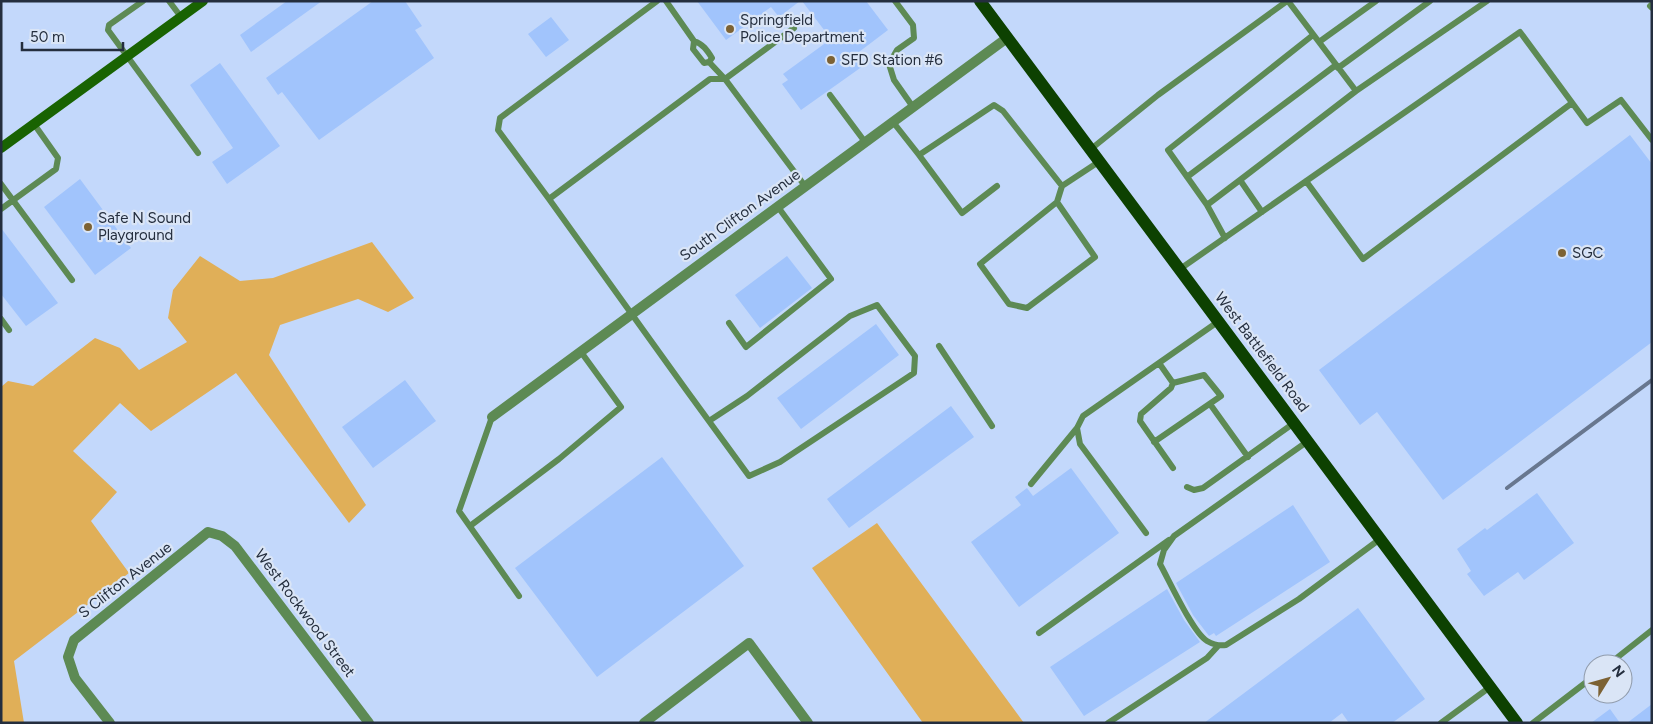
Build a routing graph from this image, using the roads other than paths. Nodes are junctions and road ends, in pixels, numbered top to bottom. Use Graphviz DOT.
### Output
graph roads {
  1 [pos="143,1"];
  2 [pos="169,1"];
  3 [pos="657,1"];
  4 [pos="666,1"];
  5 [pos="895,1"];
  6 [pos="980,1"];
  7 [pos="1287,1"];
  8 [pos="1376,1"];
  9 [pos="1430,1"];
  10 [pos="1487,1"];
  11 [pos="201,2"];
  12 [pos="1652,4"];
  13 [pos="1652,8"];
  14 [pos="181,17"];
  15 [pos="794,28"];
  16 [pos="1314,35"];
  17 [pos="1007,38"];
  18 [pos="1319,42"];
  19 [pos="126,57"];
  20 [pos="1337,66"];
  21 [pos="725,79"];
  22 [pos="1356,92"];
  23 [pos="830,95"];
  24 [pos="1572,103"];
  25 [pos="914,107"];
  26 [pos="892,122"];
  27 [pos="34,124"];
  28 [pos="1652,140"];
  29 [pos="865,142"];
  30 [pos="1,148"];
  31 [pos="1091,149"];
  32 [pos="198,153"];
  33 [pos="919,155"];
  34 [pos="1100,161"];
  35 [pos="1187,177"];
  36 [pos="1240,180"];
  37 [pos="1306,181"];
  38 [pos="1,184"];
  39 [pos="805,186"];
  40 [pos="997,186"];
  41 [pos="1062,186"];
  42 [pos="549,199"];
  43 [pos="13,200"];
  44 [pos="1057,202"];
  45 [pos="1208,205"];
  46 [pos="778,207"];
  47 [pos="1,209"];
  48 [pos="1262,212"];
  49 [pos="1225,238"];
  50 [pos="1180,269"];
  51 [pos="72,280"];
  52 [pos="632,314"];
  53 [pos="1,319"];
  54 [pos="1219,321"];
  55 [pos="729,323"];
  56 [pos="9,330"];
  57 [pos="939,346"];
  58 [pos="581,352"];
  59 [pos="1159,363"];
  60 [pos="1173,383"];
  61 [pos="1210,404"];
  62 [pos="492,417"];
  63 [pos="709,421"];
  64 [pos="1294,423"];
  65 [pos="992,426"];
  66 [pos="1077,428"];
  67 [pos="1308,441"];
  68 [pos="1154,442"];
  69 [pos="1246,459"];
  70 [pos="1173,468"];
  71 [pos="1031,484"];
  72 [pos="1187,487"];
  73 [pos="470,526"];
  74 [pos="208,532"];
  75 [pos="1146,534"];
  76 [pos="1174,536"];
  77 [pos="1380,539"];
  78 [pos="518,596"];
  79 [pos="1652,630"];
  80 [pos="1039,633"];
  81 [pos="1218,646"];
  82 [pos="1622,654"];
  83 [pos="1583,685"];
  84 [pos="1490,687"];
  85 [pos="110,723"];
  86 [pos="369,723"];
  87 [pos="644,723"];
  88 [pos="808,723"];
  89 [pos="1108,723"];
  90 [pos="1441,723"];
  91 [pos="1517,723"];
  92 [pos="1533,723"];
  1 -- 19 [label="lane"];
  2 -- 14 [label="lane"];
  3 -- 42 [label="lane"];
  4 -- 21 [label="lane"];
  5 -- 25 [label="lane"];
  6 -- 17 [label="main road, West Battlefield Road"];
  7 -- 16 [label="lane"];
  7 -- 31 [label="lane"];
  8 -- 18 [label="lane"];
  9 -- 20 [label="lane"];
  10 -- 22 [label="lane"];
  11 -- 14 [label="main road"];
  12 -- 13 [label="lane"];
  14 -- 19 [label="main road"];
  15 -- 21 [label="lane"];
  16 -- 18 [label="lane"];
  16 -- 35 [label="lane"];
  17 -- 25 [label="street, South Clifton Avenue"];
  17 -- 31 [label="main road, West Battlefield Road"];
  18 -- 20 [label="lane"];
  19 -- 27 [label="main road"];
  19 -- 32 [label="lane"];
  20 -- 22 [label="lane"];
  20 -- 35 [label="lane"];
  21 -- 39 [label="lane"];
  21 -- 42 [label="lane"];
  22 -- 36 [label="lane"];
  23 -- 29 [label="lane"];
  24 -- 28 [label="lane"];
  24 -- 37 [label="lane"];
  24 -- 37 [label="lane"];
  25 -- 26 [label="street, South Clifton Avenue"];
  26 -- 29 [label="street, South Clifton Avenue"];
  26 -- 33 [label="lane"];
  27 -- 30 [label="main road"];
  27 -- 43 [label="lane"];
  29 -- 39 [label="street, South Clifton Avenue"];
  31 -- 34 [label="main road, West Battlefield Road"];
  33 -- 40 [label="lane"];
  33 -- 41 [label="lane"];
  34 -- 41 [label="lane"];
  34 -- 50 [label="main road, West Battlefield Road"];
  35 -- 45 [label="lane"];
  36 -- 45 [label="lane"];
  36 -- 48 [label="lane"];
  37 -- 48 [label="lane"];
  38 -- 43 [label="lane"];
  39 -- 46 [label="street, South Clifton Avenue"];
  41 -- 44 [label="lane"];
  42 -- 52 [label="lane"];
  43 -- 47 [label="lane"];
  43 -- 51 [label="lane"];
  44 -- 44 [label="lane"];
  45 -- 49 [label="lane"];
  46 -- 52 [label="street, South Clifton Avenue"];
  46 -- 55 [label="lane"];
  48 -- 49 [label="lane"];
  49 -- 50 [label="lane"];
  50 -- 54 [label="main road, West Battlefield Road"];
  52 -- 58 [label="street, South Clifton Avenue"];
  52 -- 63 [label="lane"];
  53 -- 56 [label="lane"];
  54 -- 59 [label="lane"];
  54 -- 64 [label="main road, West Battlefield Road"];
  57 -- 65 [label="lane"];
  58 -- 62 [label="street, South Clifton Avenue"];
  58 -- 73 [label="lane"];
  59 -- 60 [label="lane"];
  59 -- 66 [label="lane"];
  60 -- 61 [label="lane"];
  60 -- 68 [label="lane"];
  61 -- 68 [label="lane"];
  61 -- 69 [label="lane"];
  62 -- 73 [label="lane"];
  63 -- 63 [label="lane"];
  64 -- 67 [label="main road, West Battlefield Road"];
  64 -- 69 [label="lane"];
  66 -- 71 [label="lane"];
  66 -- 75 [label="lane"];
  67 -- 76 [label="lane"];
  67 -- 77 [label="main road, West Battlefield Road"];
  68 -- 70 [label="lane"];
  69 -- 72 [label="lane"];
  73 -- 78 [label="lane"];
  74 -- 85 [label="street, S Clifton Avenue"];
  74 -- 86 [label="street, West Rockwood Street"];
  76 -- 80 [label="lane"];
  76 -- 81 [label="lane"];
  77 -- 81 [label="lane"];
  77 -- 84 [label="main road, West Battlefield Road"];
  79 -- 82 [label="lane"];
  81 -- 89 [label="lane"];
  83 -- 92 [label="lane"];
  84 -- 90 [label="lane"];
  84 -- 91 [label="main road, West Battlefield Road"];
  87 -- 88 [label="street"];
}
